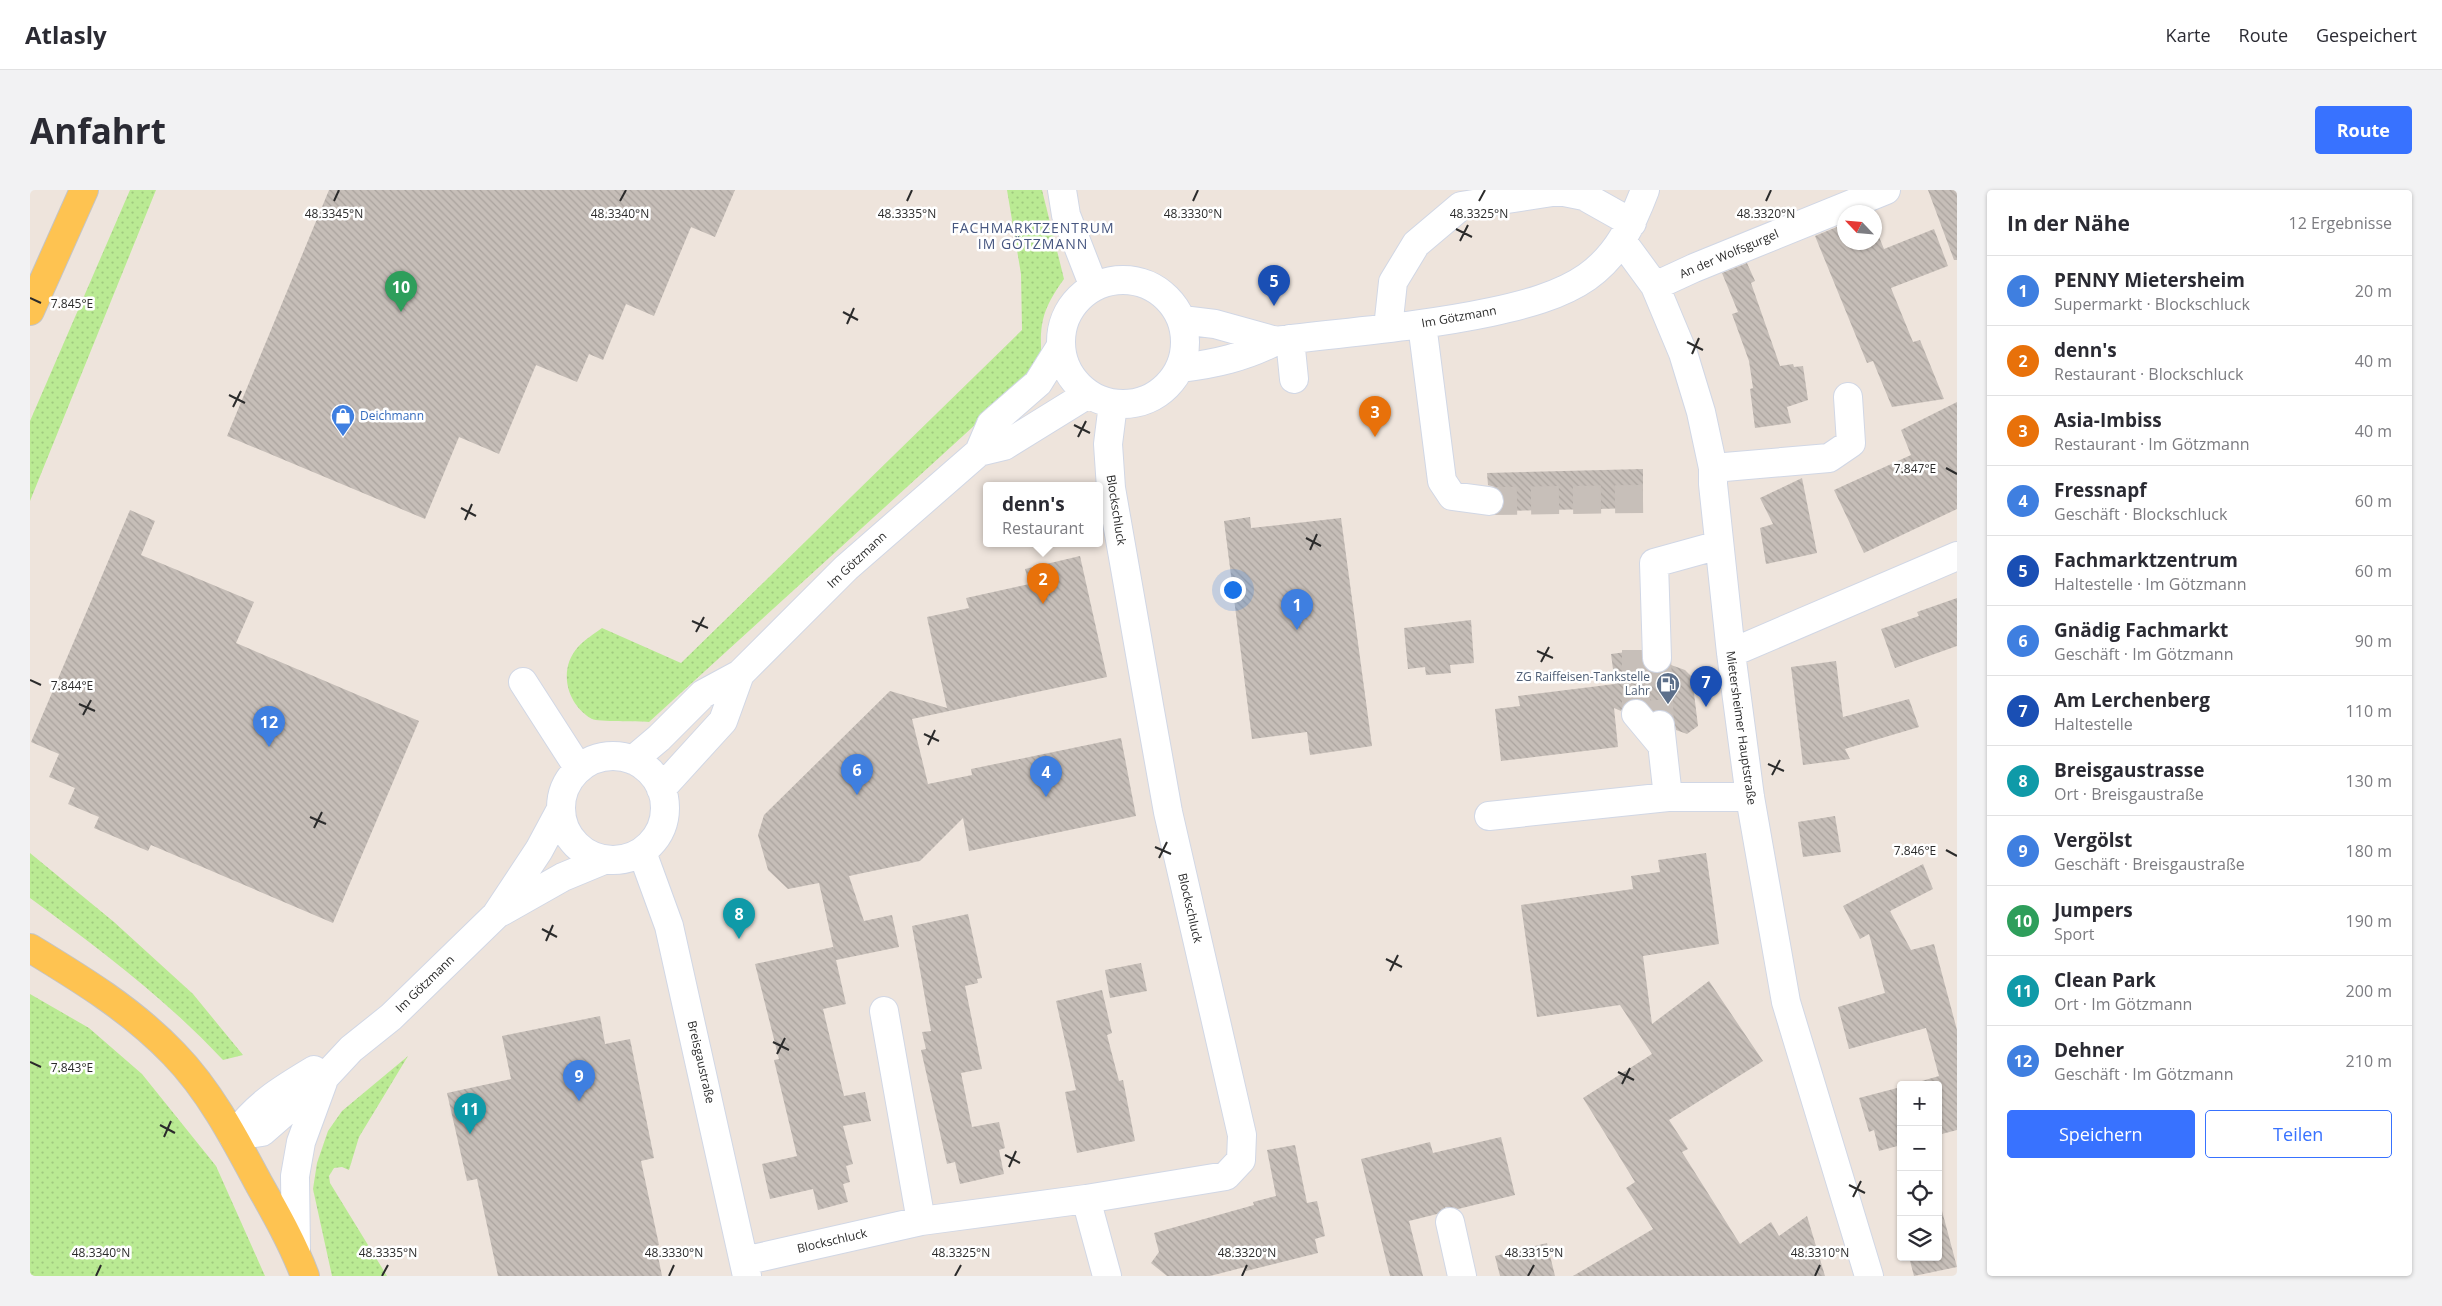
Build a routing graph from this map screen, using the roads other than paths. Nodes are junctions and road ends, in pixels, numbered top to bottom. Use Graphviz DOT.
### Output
graph roads {
  1 [pos="84,190"];
  2 [pos="1062,190"];
  3 [pos="1645,190"];
  4 [pos="1886,190"];
  5 [pos="1627,232"];
  6 [pos="1094,286"];
  7 [pos="1655,286"];
  8 [pos="30,311"];
  9 [pos="1182,320"];
  10 [pos="1422,324"];
  11 [pos="1388,328"];
  12 [pos="1283,340"];
  13 [pos="1061,346"];
  14 [pos="1180,368"];
  15 [pos="1294,379"];
  16 [pos="1088,394"];
  17 [pos="1848,397"];
  18 [pos="1113,404"];
  19 [pos="979,452"];
  20 [pos="1713,468"];
  21 [pos="1489,501"];
  22 [pos="1719,545"];
  23 [pos="1957,556"];
  24 [pos="1731,653"];
  25 [pos="1646,654"];
  26 [pos="740,674"];
  27 [pos="523,682"];
  28 [pos="1636,714"];
  29 [pos="633,760"];
  30 [pos="579,769"];
  31 [pos="661,789"];
  32 [pos="1668,797"];
  33 [pos="1750,797"];
  34 [pos="561,808"];
  35 [pos="1489,816"];
  36 [pos="642,852"];
  37 [pos="604,860"];
  38 [pos="496,915"];
  39 [pos="30,948"];
  40 [pos="884,1011"];
  41 [pos="351,1049"];
  42 [pos="324,1078"];
  43 [pos="233,1136"];
  44 [pos="1086,1198"];
  45 [pos="921,1221"];
  46 [pos="1450,1222"];
  47 [pos="300,1264"];
  48 [pos="745,1268"];
  49 [pos="1108,1276"];
  50 [pos="1462,1276"];
  51 [pos="1869,1276"];
  1 -- 8 [label="main road"];
  2 -- 6 [label="street"];
  3 -- 5 [label="street"];
  4 -- 7 [label="street, An der Wolfsgurgel"];
  5 -- 7 [label="street, Mietersheimer Hauptstraße"];
  5 -- 10 [label="street, Im Götzmann"];
  5 -- 11 [label="street"];
  6 -- 9 [label="street, Im Götzmann"];
  6 -- 13 [label="street, Im Götzmann"];
  7 -- 20 [label="street, Mietersheimer Hauptstraße"];
  9 -- 12 [label="street, Im Götzmann"];
  9 -- 14 [label="street, Im Götzmann"];
  10 -- 11 [label="street, Im Götzmann"];
  10 -- 21 [label="street"];
  11 -- 12 [label="street, Im Götzmann"];
  12 -- 14 [label="street, Im Götzmann"];
  12 -- 15 [label="street"];
  13 -- 16 [label="street, Im Götzmann"];
  13 -- 19 [label="street, Im Götzmann"];
  14 -- 18 [label="street, Im Götzmann"];
  16 -- 18 [label="street, Im Götzmann"];
  16 -- 19 [label="street, Im Götzmann"];
  17 -- 20 [label="street"];
  18 -- 44 [label="street, Blockschluck"];
  19 -- 26 [label="street, Im Götzmann"];
  20 -- 22 [label="street, Mietersheimer Hauptstraße"];
  22 -- 24 [label="street, Mietersheimer Hauptstraße"];
  22 -- 25 [label="street"];
  23 -- 24 [label="street"];
  24 -- 33 [label="street, Mietersheimer Hauptstraße"];
  26 -- 29 [label="street, Im Götzmann"];
  26 -- 31 [label="street, Im Götzmann"];
  27 -- 30 [label="street"];
  28 -- 32 [label="street"];
  29 -- 30 [label="street, Im Götzmann"];
  29 -- 31 [label="street"];
  30 -- 34 [label="street, Im Götzmann"];
  31 -- 36 [label="street"];
  32 -- 33 [label="street"];
  32 -- 35 [label="street"];
  33 -- 51 [label="street, Mietersheimer Hauptstraße"];
  34 -- 37 [label="street, Im Götzmann"];
  34 -- 38 [label="street, Im Götzmann"];
  36 -- 37 [label="street, Im Götzmann"];
  36 -- 48 [label="street, Breisgaustraße"];
  37 -- 38 [label="street, Im Götzmann"];
  38 -- 41 [label="street, Im Götzmann"];
  39 -- 43 [label="main road"];
  40 -- 45 [label="street"];
  41 -- 42 [label="street"];
  41 -- 43 [label="street"];
  42 -- 43 [label="street"];
  42 -- 47 [label="street"];
  43 -- 47 [label="main road"];
  44 -- 45 [label="street, Blockschluck"];
  44 -- 49 [label="street"];
  45 -- 48 [label="street, Blockschluck"];
  46 -- 50 [label="street"];
}
